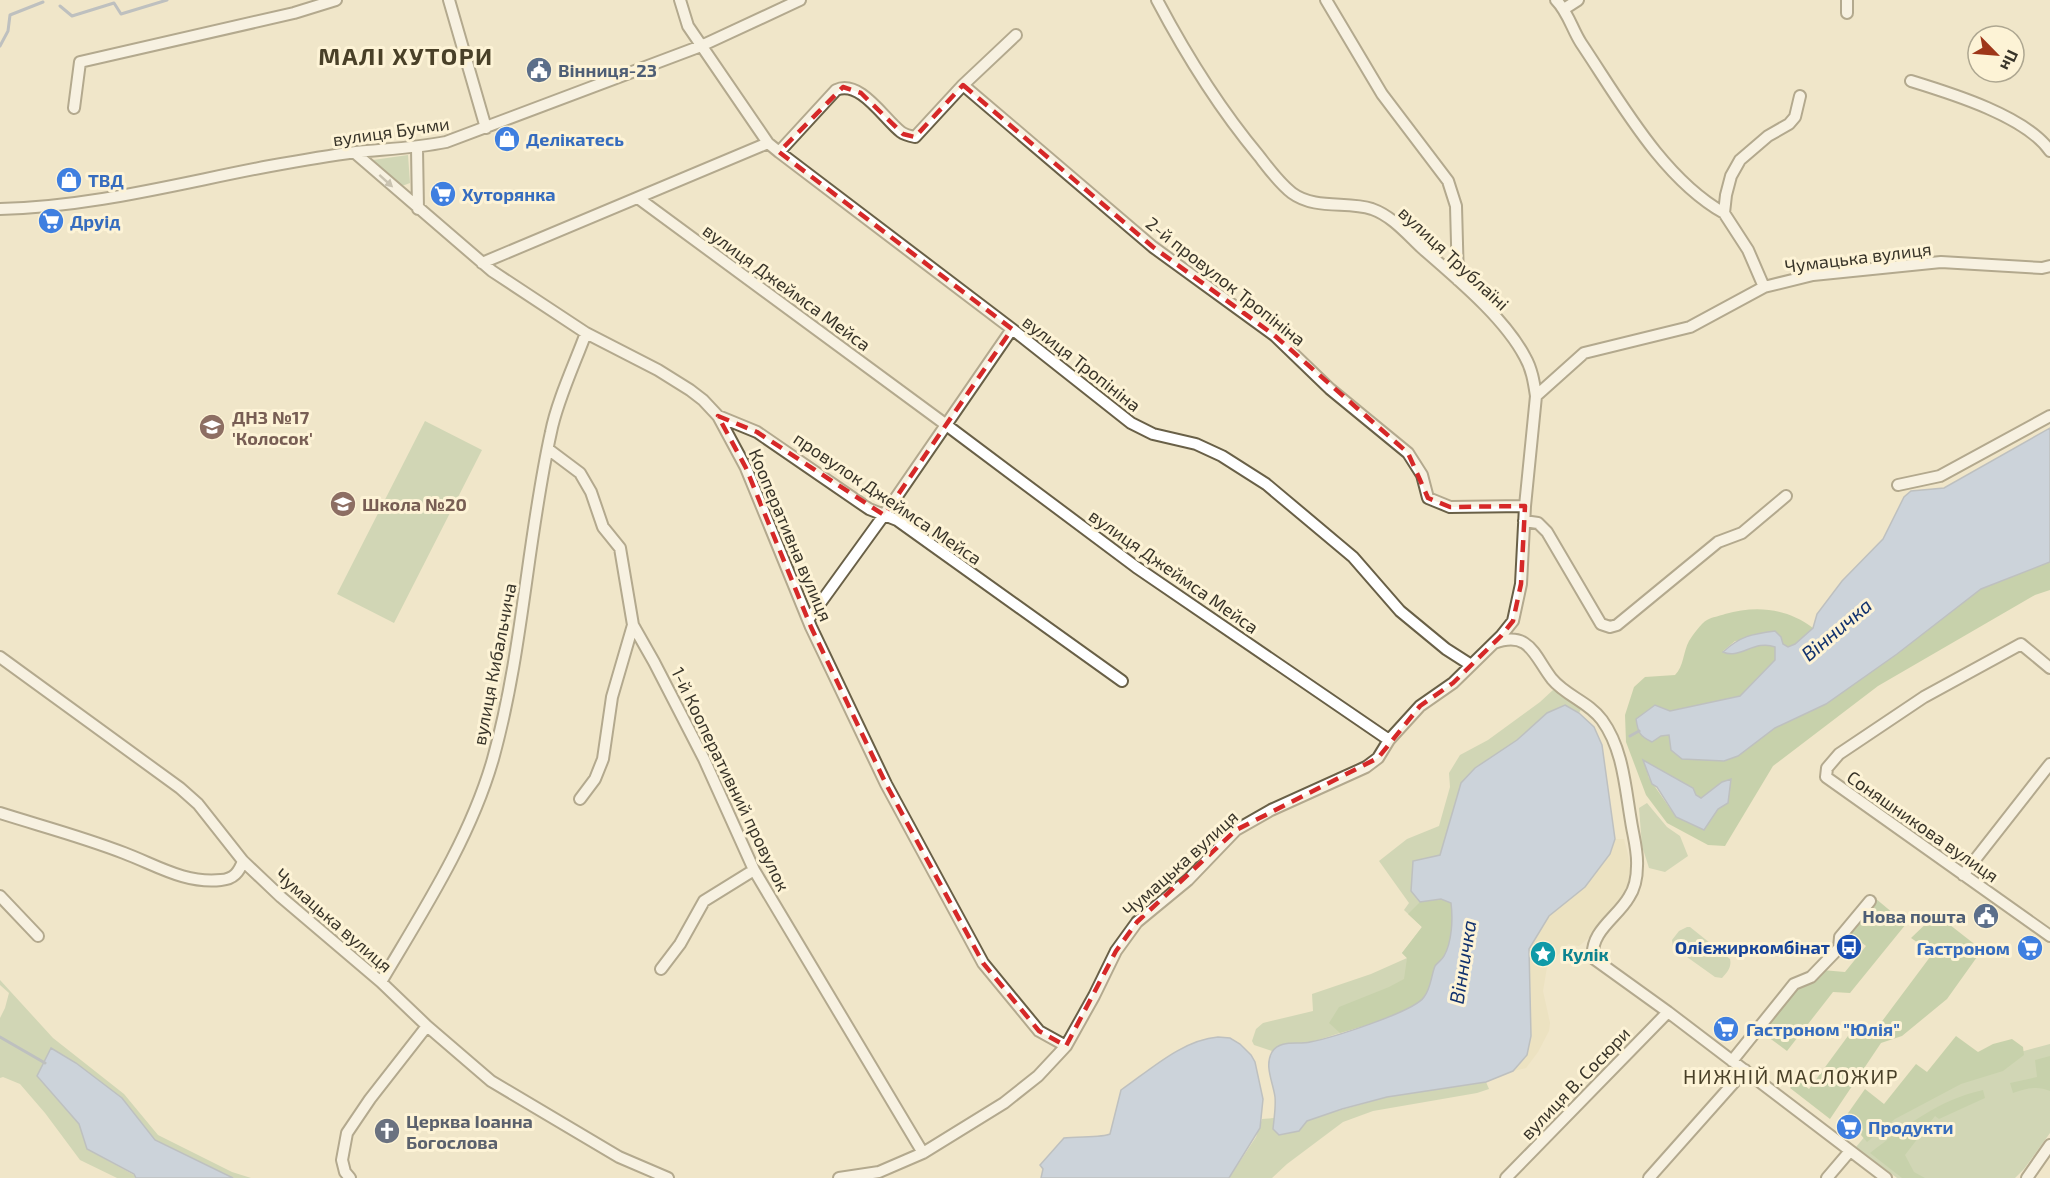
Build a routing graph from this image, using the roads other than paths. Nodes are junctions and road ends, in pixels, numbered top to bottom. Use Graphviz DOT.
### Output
graph roads {
  1 [pos="336,0"];
  2 [pos="449,0"];
  3 [pos="680,0"];
  4 [pos="800,0"];
  5 [pos="1156,0"];
  6 [pos="1326,0"];
  7 [pos="1556,0"];
  8 [pos="1578,0"];
  9 [pos="1847,0"];
  10 [pos="1564,9"];
  11 [pos="1847,13"];
  12 [pos="1016,35"];
  13 [pos="701,46"];
  14 [pos="1911,81"];
  15 [pos="963,85"];
  16 [pos="1800,96"];
  17 [pos="74,108"];
  18 [pos="486,128"];
  19 [pos="768,143"];
  20 [pos="417,147"];
  21 [pos="2050,151"];
  22 [pos="779,152"];
  23 [pos="355,153"];
  24 [pos="638,198"];
  25 [pos="39,208"];
  26 [pos="0,209"];
  27 [pos="418,209"];
  28 [pos="1724,213"];
  29 [pos="0,217"];
  30 [pos="482,263"];
  31 [pos="2050,266"];
  32 [pos="1458,280"];
  33 [pos="1764,287"];
  34 [pos="1012,328"];
  35 [pos="586,333"];
  36 [pos="1536,396"];
  37 [pos="718,416"];
  38 [pos="2050,416"];
  39 [pos="945,424"];
  40 [pos="548,448"];
  41 [pos="1899,485"];
  42 [pos="1786,496"];
  43 [pos="1525,506"];
  44 [pos="884,515"];
  45 [pos="1524,521"];
  46 [pos="808,620"];
  47 [pos="633,625"];
  48 [pos="1491,644"];
  49 [pos="0,657"];
  50 [pos="1471,665"];
  51 [pos="2050,668"];
  52 [pos="1122,681"];
  53 [pos="1389,740"];
  54 [pos="2050,764"];
  55 [pos="580,799"];
  56 [pos="0,813"];
  57 [pos="243,861"];
  58 [pos="754,870"];
  59 [pos="1964,875"];
  60 [pos="0,896"];
  61 [pos="1870,900"];
  62 [pos="38,936"];
  63 [pos="2050,936"];
  64 [pos="661,969"];
  65 [pos="381,982"];
  66 [pos="1668,1012"];
  67 [pos="427,1026"];
  68 [pos="1066,1046"];
  69 [pos="1732,1060"];
  70 [pos="1745,1070"];
  71 [pos="2050,1145"];
  72 [pos="1850,1151"];
  73 [pos="923,1153"];
  74 [pos="350,1178"];
  75 [pos="668,1178"];
  76 [pos="840,1178"];
  77 [pos="1506,1178"];
  78 [pos="1649,1178"];
  79 [pos="1827,1178"];
  80 [pos="1886,1178"];
  81 [pos="2027,1178"];
  1 -- 17 [label="street"];
  2 -- 18 [label="street"];
  3 -- 13 [label="street, вулиця Тропініна"];
  4 -- 13 [label="street, вулиця Бучми"];
  5 -- 32 [label="street, вулиця Трублаїні"];
  6 -- 32 [label="street"];
  7 -- 10 [label="street"];
  8 -- 10 [label="street"];
  9 -- 11 [label="street"];
  10 -- 28 [label="street"];
  12 -- 15 [label="street"];
  13 -- 18 [label="street, вулиця Бучми"];
  13 -- 19 [label="street, вулиця Тропініна"];
  14 -- 21 [label="street"];
  15 -- 22 [label="street"];
  15 -- 43 [label="street, 2-й провулок Тропініна"];
  16 -- 28 [label="street"];
  18 -- 20 [label="street, вулиця Бучми"];
  19 -- 22 [label="street, вулиця Тропініна"];
  19 -- 24 [label="street"];
  20 -- 23 [label="street, вулиця Бучми"];
  20 -- 27 [label="street"];
  22 -- 34 [label="street, вулиця Тропініна"];
  23 -- 25 [label="street, вулиця Бучми"];
  23 -- 27 [label="street, Кооперативна вулиця, one-way"];
  24 -- 30 [label="street"];
  24 -- 39 [label="street, вулиця Джеймса Мейса"];
  25 -- 26 [label="street, вулиця Бучми"];
  25 -- 29 [label="street"];
  27 -- 30 [label="street, Кооперативна вулиця"];
  28 -- 33 [label="street"];
  30 -- 35 [label="street, Кооперативна вулиця"];
  31 -- 33 [label="street, Чумацька вулиця"];
  32 -- 36 [label="street, вулиця Трублаїні"];
  33 -- 36 [label="street, Чумацька вулиця"];
  34 -- 39 [label="street"];
  34 -- 50 [label="street, вулиця Тропініна"];
  35 -- 37 [label="street, Кооперативна вулиця"];
  35 -- 40 [label="street, вулиця Кибальчича"];
  36 -- 43 [label="street, Чумацька вулиця"];
  37 -- 44 [label="street, провулок Джеймса Мейса"];
  37 -- 46 [label="street, Кооперативна вулиця"];
  38 -- 41 [label="street"];
  39 -- 44 [label="street"];
  39 -- 53 [label="street, вулиця Джеймса Мейса"];
  40 -- 47 [label="street, 1-й Кооперативний провулок"];
  40 -- 65 [label="street, вулиця Кибальчича"];
  42 -- 45 [label="street"];
  43 -- 45 [label="street, Чумацька вулиця"];
  44 -- 46 [label="street"];
  44 -- 52 [label="street, провулок Джеймса Мейса"];
  45 -- 48 [label="street, Чумацька вулиця"];
  46 -- 68 [label="street, Кооперативна вулиця"];
  47 -- 55 [label="street"];
  47 -- 58 [label="street, 1-й Кооперативний провулок"];
  48 -- 50 [label="street, Чумацька вулиця"];
  48 -- 66 [label="street"];
  49 -- 57 [label="street, Чумацька вулиця"];
  50 -- 53 [label="street, Чумацька вулиця"];
  51 -- 59 [label="street, Соняшникова вулиця"];
  53 -- 68 [label="street, Чумацька вулиця"];
  54 -- 59 [label="street"];
  56 -- 57 [label="street"];
  57 -- 65 [label="street, Чумацька вулиця"];
  58 -- 64 [label="street"];
  58 -- 73 [label="street, 1-й Кооперативний провулок"];
  59 -- 63 [label="street, Соняшникова вулиця"];
  60 -- 62 [label="street"];
  61 -- 69 [label="street"];
  65 -- 67 [label="street, Чумацька вулиця"];
  66 -- 69 [label="street"];
  66 -- 77 [label="street, вулиця В. Сосюри"];
  67 -- 74 [label="street"];
  67 -- 75 [label="street, Чумацька вулиця"];
  68 -- 73 [label="street, Чумацька вулиця"];
  69 -- 70 [label="street"];
  70 -- 72 [label="street"];
  70 -- 78 [label="street"];
  71 -- 81 [label="street"];
  72 -- 79 [label="street"];
  72 -- 80 [label="street"];
  73 -- 76 [label="street, Чумацька вулиця"];
}
